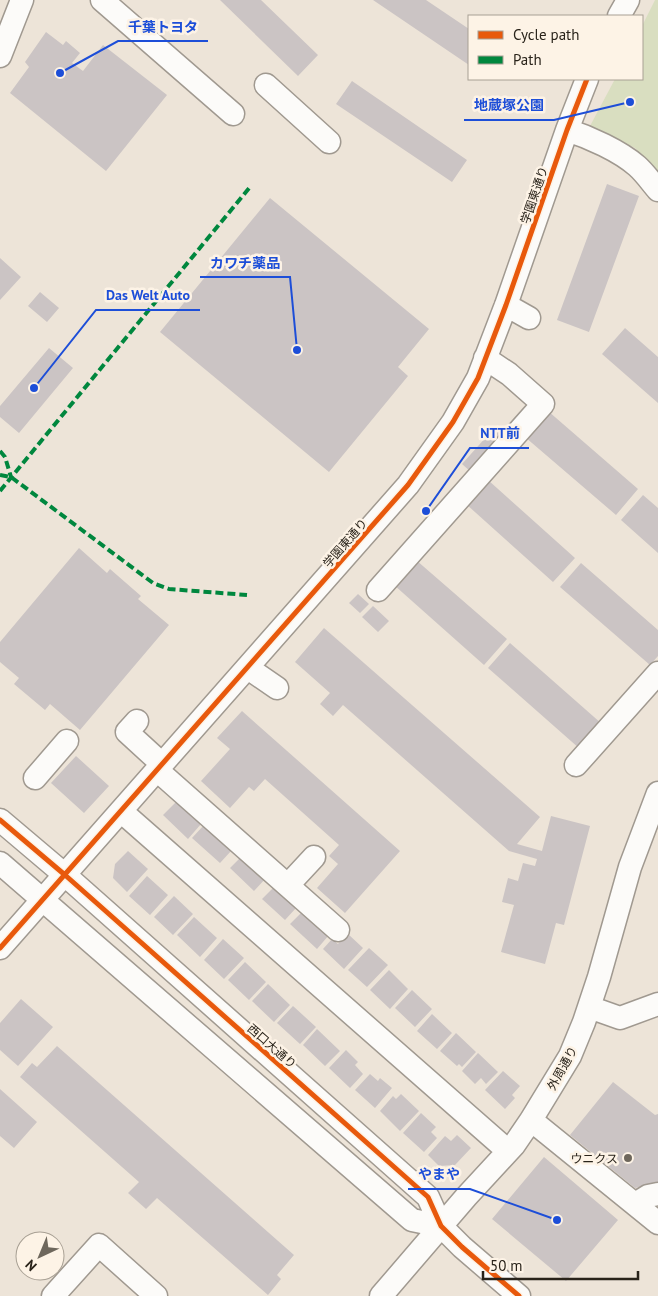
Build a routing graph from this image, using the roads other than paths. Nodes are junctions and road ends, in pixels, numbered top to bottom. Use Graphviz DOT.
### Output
graph roads {
  1 [pos="22,0"];
  2 [pos="102,0"];
  3 [pos="628,0"];
  4 [pos="620,15"];
  5 [pos="0,56"];
  6 [pos="587,80"];
  7 [pos="266,85"];
  8 [pos="233,114"];
  9 [pos="567,130"];
  10 [pos="329,142"];
  11 [pos="658,190"];
  12 [pos="506,305"];
  13 [pos="529,318"];
  14 [pos="485,358"];
  15 [pos="378,590"];
  16 [pos="248,668"];
  17 [pos="658,673"];
  18 [pos="276,688"];
  19 [pos="137,721"];
  20 [pos="67,741"];
  21 [pos="576,765"];
  22 [pos="160,767"];
  23 [pos="35,778"];
  24 [pos="658,793"];
  25 [pos="122,812"];
  26 [pos="0,820"];
  27 [pos="314,857"];
  28 [pos="0,863"];
  29 [pos="64,875"];
  30 [pos="288,885"];
  31 [pos="42,900"];
  32 [pos="338,930"];
  33 [pos="0,948"];
  34 [pos="658,1004"];
  35 [pos="589,1007"];
  36 [pos="531,1120"];
  37 [pos="508,1151"];
  38 [pos="658,1194"];
  39 [pos="635,1204"];
  40 [pos="658,1223"];
  41 [pos="441,1226"];
  42 [pos="53,1296"];
  43 [pos="156,1296"];
  44 [pos="381,1296"];
  45 [pos="519,1296"];
  1 -- 5 [label="street"];
  2 -- 8 [label="street"];
  3 -- 4 [label="street"];
  6 -- 9 [label="street, 学園東通り"];
  7 -- 10 [label="street"];
  9 -- 11 [label="street"];
  9 -- 12 [label="street, 学園東通り"];
  12 -- 13 [label="street"];
  12 -- 14 [label="street, 学園東通り"];
  14 -- 15 [label="street"];
  14 -- 16 [label="street, 学園東通り"];
  16 -- 18 [label="street"];
  16 -- 22 [label="street, 学園東通り"];
  17 -- 21 [label="street"];
  19 -- 22 [label="street"];
  20 -- 23 [label="street"];
  22 -- 25 [label="street, 学園東通り"];
  22 -- 30 [label="street"];
  24 -- 35 [label="street, 外周通り"];
  25 -- 29 [label="street, 学園東通り"];
  25 -- 37 [label="street"];
  26 -- 29 [label="street, 西口大通り"];
  27 -- 30 [label="street"];
  28 -- 31 [label="street"];
  29 -- 31 [label="street, 学園東通り"];
  29 -- 41 [label="street, 西口大通り"];
  30 -- 32 [label="street"];
  31 -- 33 [label="street, 学園東通り"];
  31 -- 41 [label="street"];
  34 -- 35 [label="street"];
  35 -- 36 [label="street, 外周通り"];
  36 -- 37 [label="street, 外周通り"];
  36 -- 39 [label="street"];
  37 -- 41 [label="street, 外周通り"];
  38 -- 39 [label="street"];
  39 -- 40 [label="street"];
  41 -- 44 [label="street, 外周通り"];
  41 -- 45 [label="street, 西口大通り"];
  42 -- 43 [label="street"];
}
